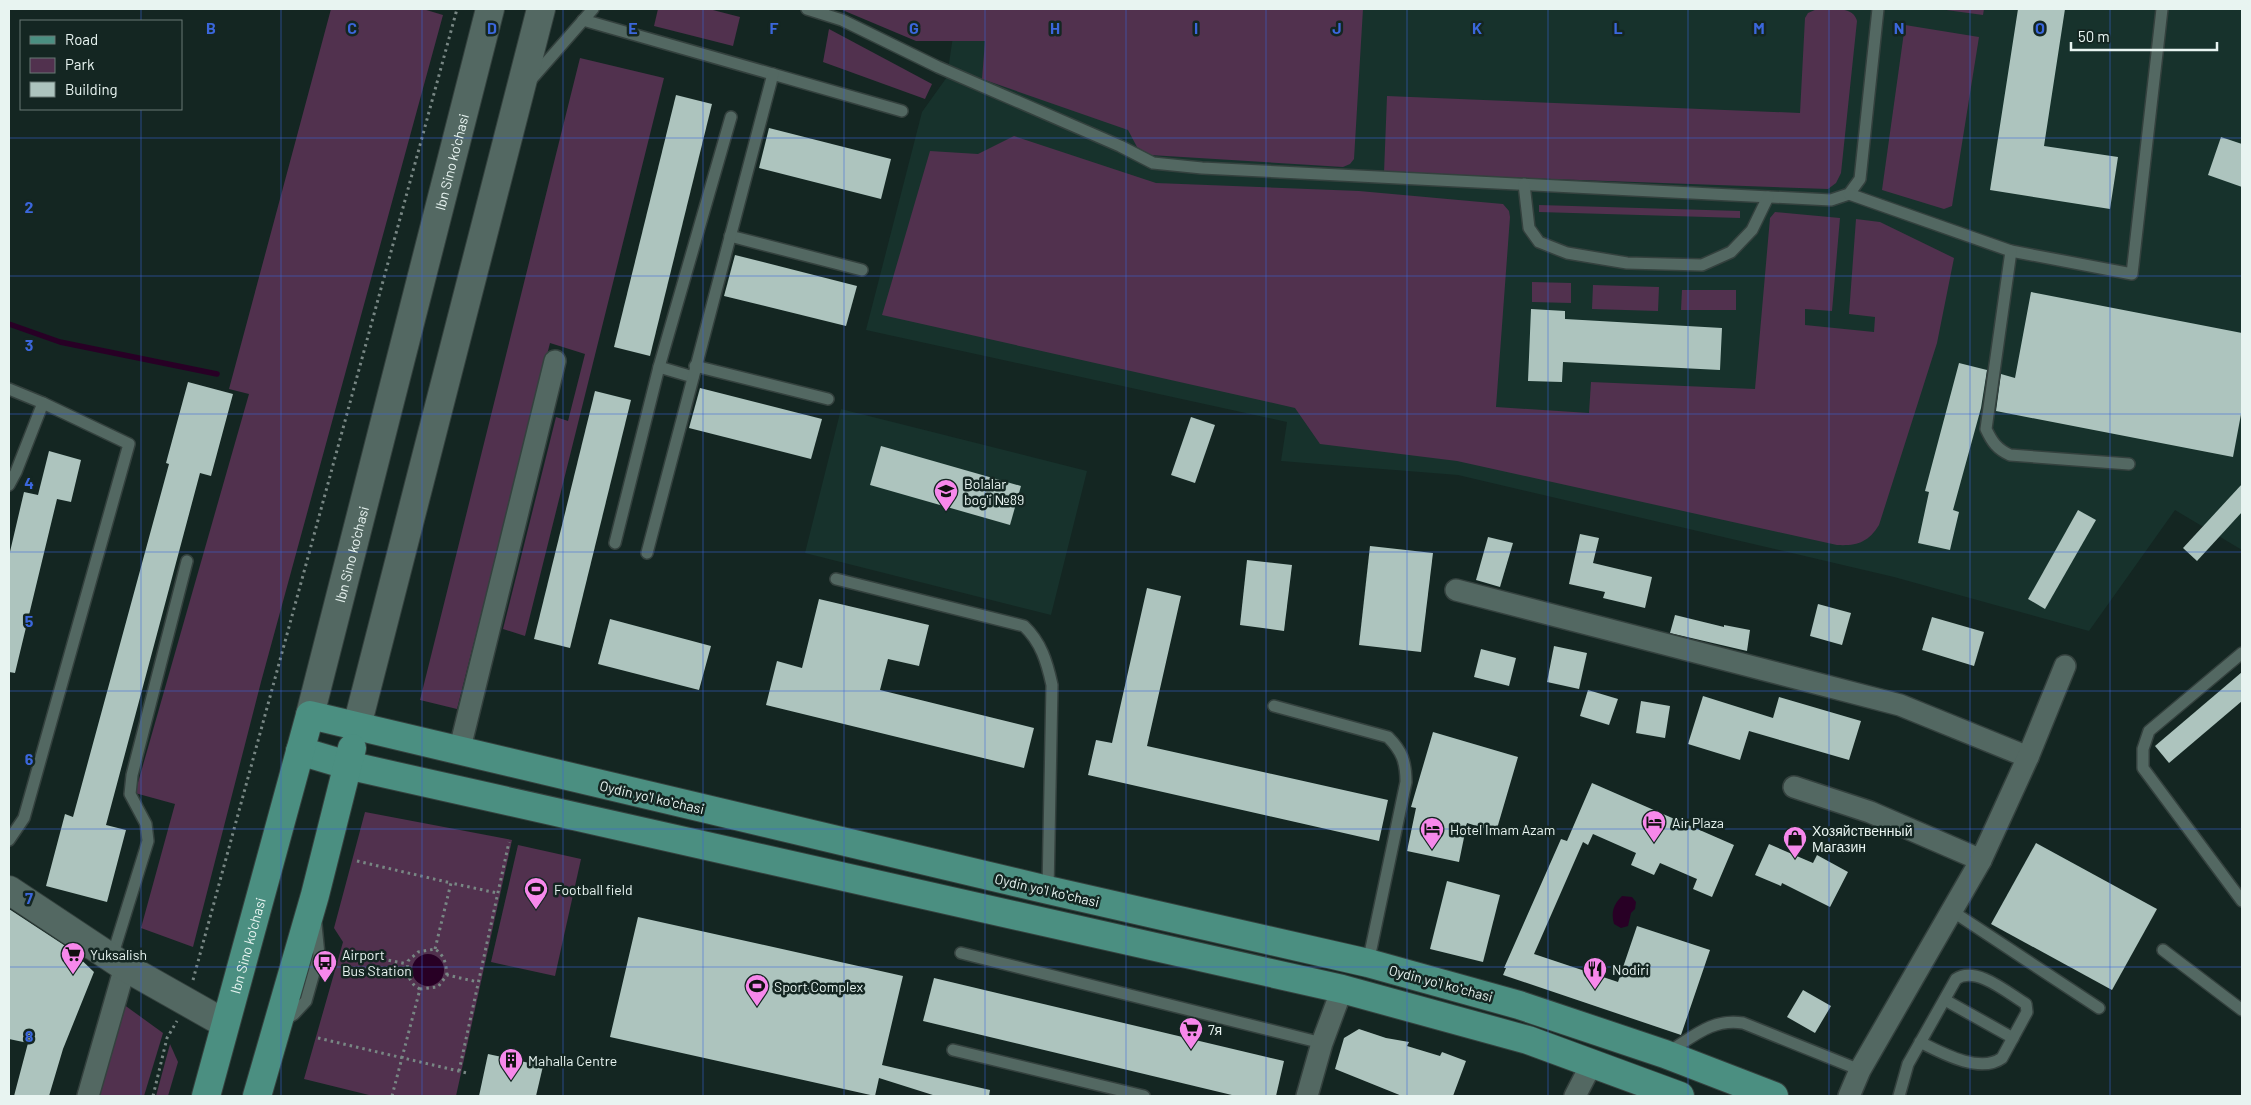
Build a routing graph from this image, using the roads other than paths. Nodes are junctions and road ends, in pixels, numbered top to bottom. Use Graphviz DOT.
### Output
graph roads {
  1 [pos="490,9"];
  2 [pos="541,9"];
  3 [pos="592,9"];
  4 [pos="807,9"];
  5 [pos="1878,9"];
  6 [pos="2162,9"];
  7 [pos="584,20"];
  8 [pos="774,74"];
  9 [pos="520,91"];
  10 [pos="902,111"];
  11 [pos="731,116"];
  12 [pos="1524,184"];
  13 [pos="1849,194"];
  14 [pos="1768,197"];
  15 [pos="730,236"];
  16 [pos="2010,251"];
  17 [pos="862,270"];
  18 [pos="555,361"];
  19 [pos="660,367"];
  20 [pos="694,372"];
  21 [pos="9,389"];
  22 [pos="828,399"];
  23 [pos="43,403"];
  24 [pos="2129,464"];
  25 [pos="9,485"];
  26 [pos="615,543"];
  27 [pos="647,553"];
  28 [pos="187,562"];
  29 [pos="836,579"];
  30 [pos="1456,590"];
  31 [pos="2242,653"];
  32 [pos="2065,666"];
  33 [pos="1274,706"];
  34 [pos="310,715"];
  35 [pos="357,726"];
  36 [pos="300,751"];
  37 [pos="459,752"];
  38 [pos="2028,757"];
  39 [pos="348,765"];
  40 [pos="1794,787"];
  41 [pos="9,840"];
  42 [pos="1981,860"];
  43 [pos="9,890"];
  44 [pos="1048,890"];
  45 [pos="2242,901"];
  46 [pos="1952,911"];
  47 [pos="2163,950"];
  48 [pos="962,953"];
  49 [pos="118,963"];
  50 [pos="1368,963"];
  51 [pos="1342,989"];
  52 [pos="1945,1000"];
  53 [pos="2099,1008"];
  54 [pos="2242,1010"];
  55 [pos="224,1023"];
  56 [pos="2013,1038"];
  57 [pos="1920,1042"];
  58 [pos="1322,1043"];
  59 [pos="953,1050"];
  60 [pos="1665,1054"];
  61 [pos="1592,1063"];
  62 [pos="1860,1070"];
  63 [pos="88,1096"];
  64 [pos="206,1096"];
  65 [pos="257,1096"];
  66 [pos="1144,1096"];
  67 [pos="1306,1096"];
  68 [pos="1575,1096"];
  69 [pos="1680,1096"];
  70 [pos="1774,1096"];
  71 [pos="1849,1096"];
  72 [pos="1899,1096"];
  1 -- 34 [label="main road, Ibn Sino ko'chasi"];
  2 -- 9 [label="main road"];
  3 -- 7 [label="lane"];
  4 -- 12 [label="lane"];
  5 -- 13 [label="lane"];
  6 -- 16 [label="lane"];
  7 -- 8 [label="lane"];
  7 -- 9 [label="lane"];
  8 -- 10 [label="lane"];
  8 -- 15 [label="lane"];
  9 -- 35 [label="main road"];
  11 -- 19 [label="lane"];
  12 -- 14 [label="lane"];
  12 -- 14 [label="lane"];
  13 -- 14 [label="lane"];
  13 -- 16 [label="lane"];
  15 -- 17 [label="lane"];
  15 -- 20 [label="lane"];
  16 -- 24 [label="lane"];
  18 -- 37 [label="street"];
  19 -- 20 [label="lane"];
  19 -- 26 [label="lane"];
  20 -- 22 [label="lane"];
  20 -- 27 [label="lane"];
  21 -- 23 [label="lane"];
  23 -- 25 [label="lane"];
  23 -- 41 [label="lane"];
  28 -- 49 [label="lane"];
  29 -- 44 [label="lane"];
  30 -- 38 [label="street"];
  31 -- 45 [label="lane"];
  32 -- 38 [label="street"];
  33 -- 50 [label="lane"];
  34 -- 35 [label="main road, Oydin yoʻl koʻchasi"];
  34 -- 36 [label="main road, Ibn Sino ko'chasi"];
  35 -- 37 [label="main road, Oydin yoʻl koʻchasi"];
  35 -- 39 [label="main road"];
  36 -- 39 [label="main road"];
  36 -- 55 [label="main road, Ibn Sino ko'chasi"];
  37 -- 44 [label="main road, Oydin yoʻl koʻchasi"];
  38 -- 42 [label="street"];
  39 -- 51 [label="main road"];
  39 -- 65 [label="main road"];
  40 -- 42 [label="street"];
  42 -- 46 [label="street"];
  43 -- 49 [label="main road"];
  44 -- 50 [label="main road, Oydin yoʻl koʻchasi"];
  46 -- 53 [label="lane"];
  46 -- 62 [label="street"];
  47 -- 54 [label="lane"];
  48 -- 58 [label="lane"];
  49 -- 55 [label="main road"];
  49 -- 63 [label="street"];
  50 -- 60 [label="main road, Oydin yoʻl koʻchasi"];
  51 -- 58 [label="street"];
  51 -- 61 [label="main road"];
  52 -- 56 [label="lane"];
  52 -- 56 [label="lane"];
  52 -- 57 [label="lane"];
  55 -- 64 [label="main road, Ibn Sino ko'chasi"];
  56 -- 57 [label="lane"];
  57 -- 72 [label="lane"];
  58 -- 67 [label="street"];
  59 -- 66 [label="lane"];
  60 -- 62 [label="lane"];
  60 -- 70 [label="main road, Oydin yoʻl koʻchasi"];
  61 -- 68 [label="street"];
  61 -- 69 [label="main road"];
  62 -- 71 [label="street"];
}
